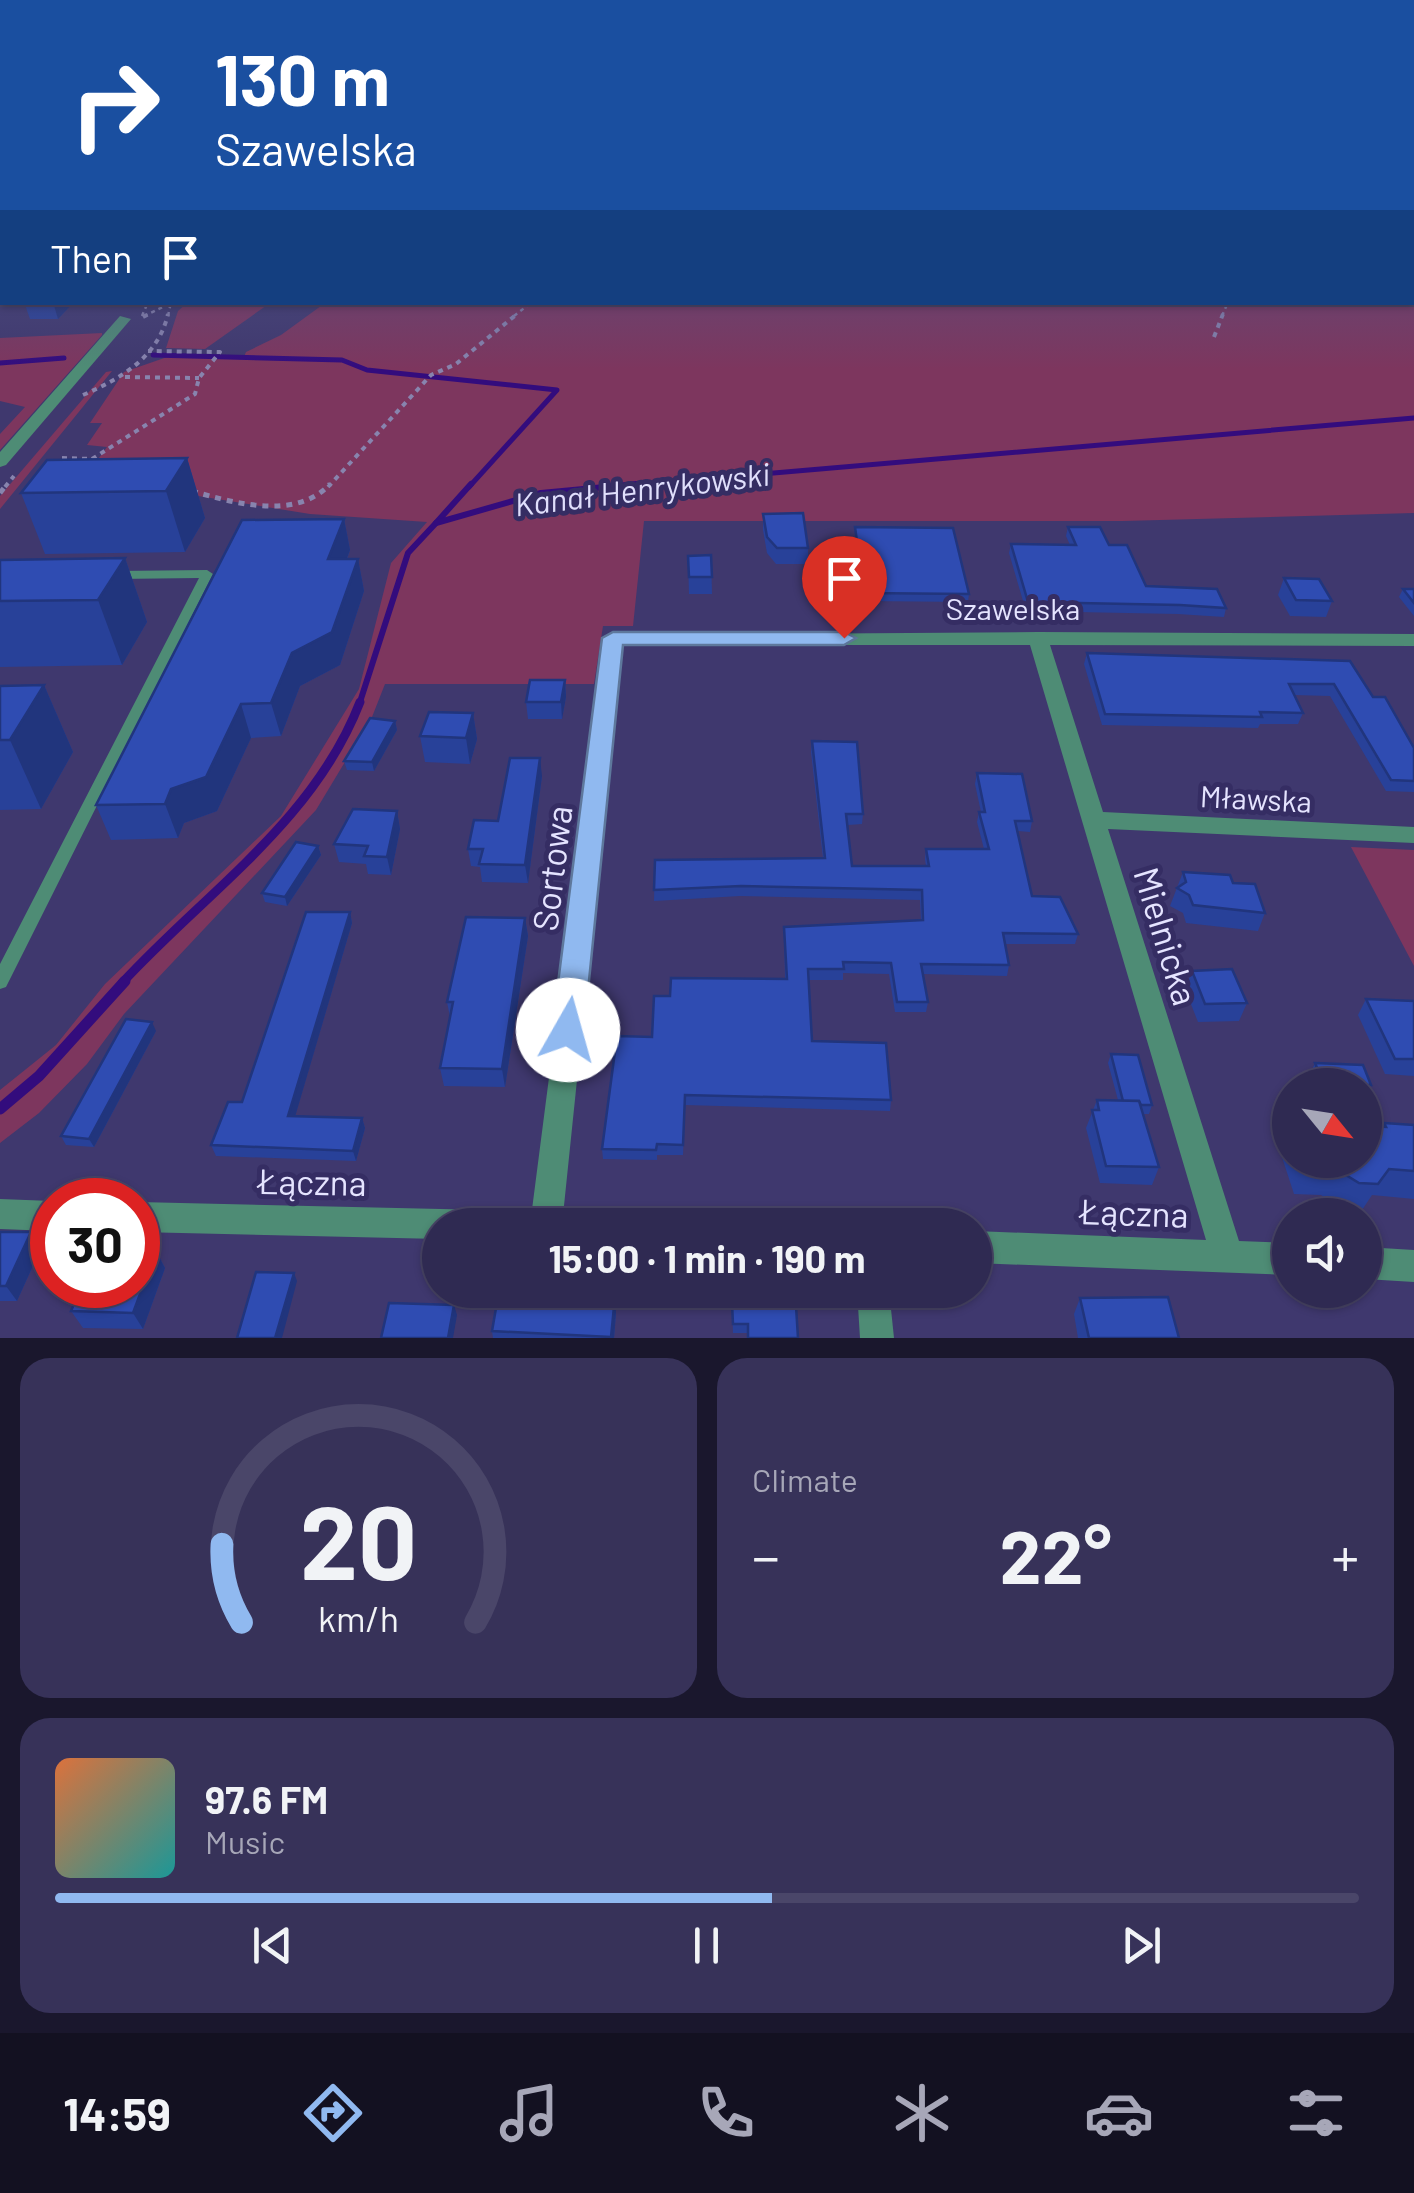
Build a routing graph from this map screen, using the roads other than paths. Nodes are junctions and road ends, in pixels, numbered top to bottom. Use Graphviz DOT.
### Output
graph roads {
  1 [pos="125,319"];
  2 [pos="0,462"];
  3 [pos="108,575"];
  4 [pos="613,638"];
  5 [pos="1038,638"];
  6 [pos="1414,640"];
  7 [pos="1095,820"];
  8 [pos="1414,835"];
  9 [pos="0,982"];
  10 [pos="548,1208"];
  11 [pos="0,1214"];
  12 [pos="30,1215"];
  13 [pos="160,1218"];
  14 [pos="422,1224"];
  15 [pos="992,1247"];
  16 [pos="1227,1255"];
  17 [pos="1272,1257"];
  18 [pos="1382,1264"];
  19 [pos="1414,1266"];
  20 [pos="874,1308"];
  21 [pos="877,1338"];
  1 -- 2 [label="street"];
  3 -- 9 [label="lane"];
  4 -- 5 [label="street, Szawelska"];
  4 -- 10 [label="street, Sortowa"];
  5 -- 6 [label="street, Szawelska"];
  5 -- 7 [label="street, Mielnicka"];
  7 -- 8 [label="street, Mławska"];
  7 -- 16 [label="street, Mielnicka"];
  11 -- 12 [label="street"];
  13 -- 14 [label="street, Łączna"];
  15 -- 16 [label="street, Łączna"];
  16 -- 17 [label="street, Łączna"];
  18 -- 19 [label="street"];
  20 -- 21 [label="street"];
}
